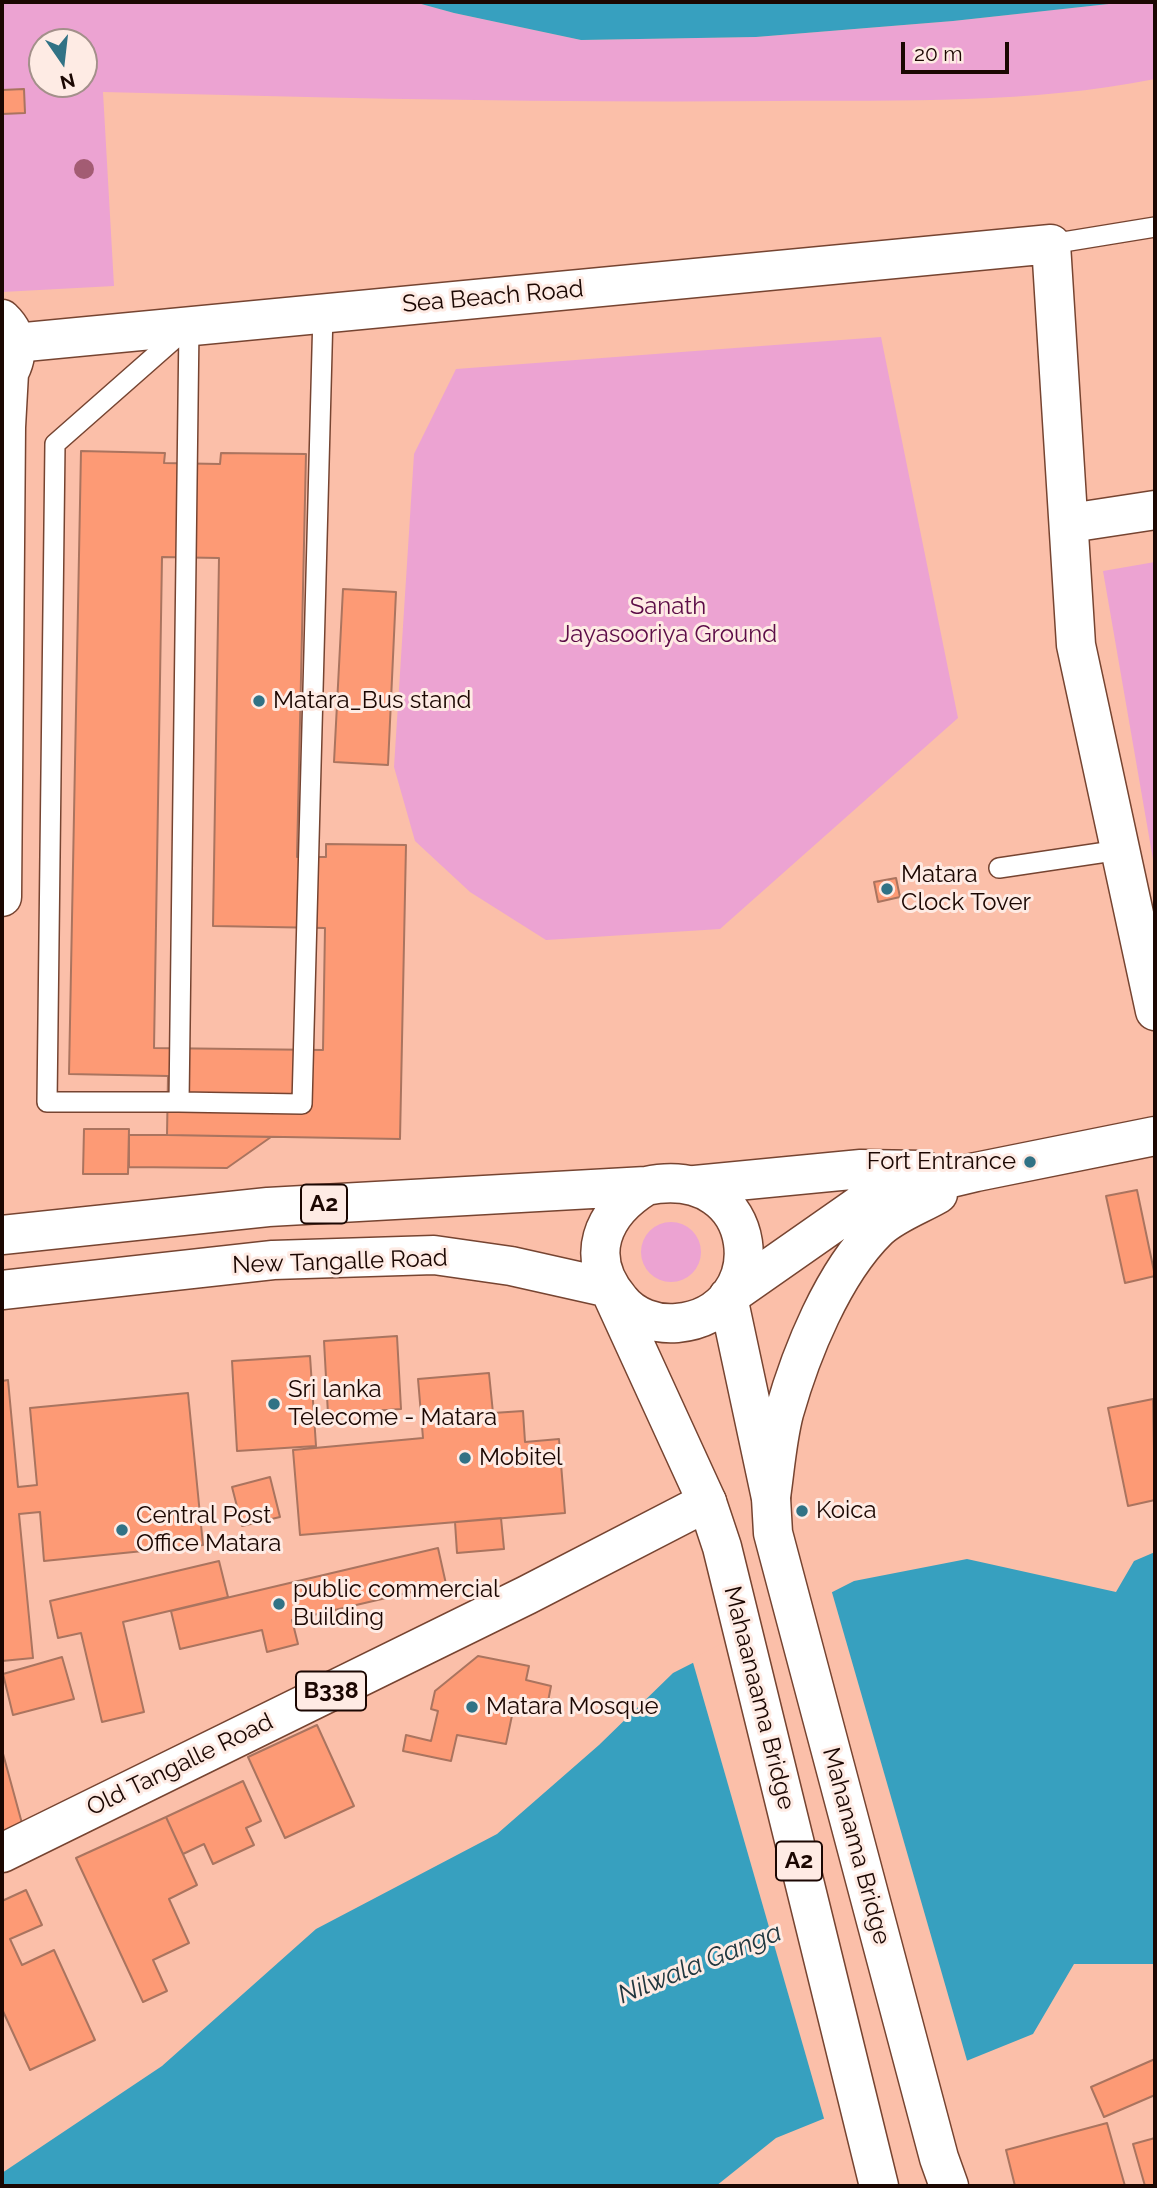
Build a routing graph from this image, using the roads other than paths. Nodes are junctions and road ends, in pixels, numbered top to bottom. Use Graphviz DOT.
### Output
graph roads {
  1 [pos="1155,227"];
  2 [pos="1051,244"];
  3 [pos="323,313"];
  4 [pos="189,326"];
  5 [pos="7,354"];
  6 [pos="1155,510"];
  7 [pos="1070,523"];
  8 [pos="1120,850"];
  9 [pos="999,868"];
  10 [pos="2,898"];
  11 [pos="1155,1011"];
  12 [pos="179,1102"];
  13 [pos="1155,1136"];
  14 [pos="976,1172"];
  15 [pos="695,1185"];
  16 [pos="646,1186"];
  17 [pos="2,1235"];
  18 [pos="609,1288"];
  19 [pos="2,1290"];
  20 [pos="729,1297"];
  21 [pos="707,1502"];
  22 [pos="772,1516"];
  23 [pos="2,1853"];
  24 [pos="944,2172"];
  25 [pos="878,2181"];
  1 -- 2 [label="lane"];
  2 -- 3 [label="main road, Sea Beach Road"];
  2 -- 7 [label="main road"];
  3 -- 4 [label="main road, Sea Beach Road"];
  3 -- 12 [label="lane"];
  4 -- 5 [label="main road, Sea Beach Road"];
  4 -- 12 [label="lane"];
  4 -- 12 [label="lane"];
  5 -- 10 [label="main road"];
  6 -- 7 [label="main road"];
  7 -- 8 [label="main road"];
  8 -- 9 [label="lane"];
  8 -- 11 [label="main road"];
  13 -- 14 [label="main road"];
  14 -- 15 [label="main road"];
  14 -- 20 [label="main road"];
  14 -- 22 [label="main road"];
  15 -- 16 [label="main road"];
  15 -- 20 [label="main road"];
  16 -- 17 [label="main road, A2"];
  16 -- 18 [label="main road"];
  18 -- 19 [label="main road, New Tangalle Road / A2"];
  18 -- 20 [label="main road"];
  18 -- 21 [label="main road, A2"];
  20 -- 22 [label="main road, A2"];
  21 -- 23 [label="main road, Old Tangalle Road / B338"];
  21 -- 25 [label="main road, Mahaanaama Bridge / A2"];
  22 -- 24 [label="main road, Mahanama Bridge / A2"];
}
